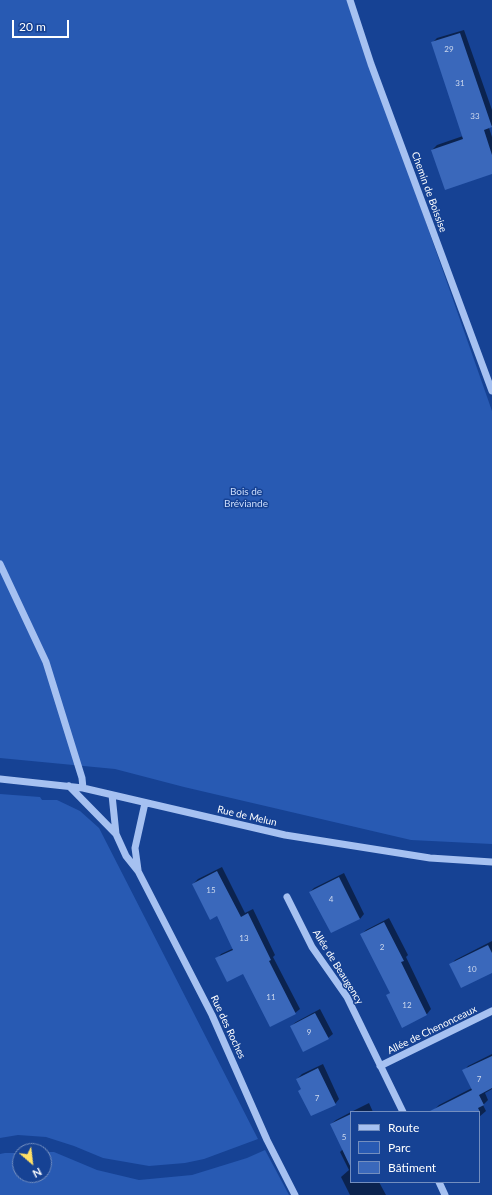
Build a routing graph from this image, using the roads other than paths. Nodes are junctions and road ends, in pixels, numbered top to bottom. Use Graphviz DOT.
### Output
graph roads {
  1 [pos="350,0"];
  2 [pos="492,390"];
  3 [pos="0,564"];
  4 [pos="0,779"];
  5 [pos="69,786"];
  6 [pos="83,788"];
  7 [pos="112,795"];
  8 [pos="145,803"];
  9 [pos="116,834"];
  10 [pos="492,862"];
  11 [pos="138,871"];
  12 [pos="287,897"];
  13 [pos="492,1011"];
  14 [pos="380,1066"];
  15 [pos="403,1111"];
  16 [pos="439,1183"];
  17 [pos="295,1195"];
  18 [pos="445,1195"];
  1 -- 2 [label="street, Chemin de Boissise"];
  3 -- 6 [label="street"];
  4 -- 5 [label="street, Rue de Melun"];
  5 -- 6 [label="street, Rue de Melun"];
  5 -- 9 [label="street, Rue des Roches"];
  6 -- 7 [label="street, Rue de Melun"];
  7 -- 8 [label="street, Rue de Melun"];
  7 -- 9 [label="street, Rue des Roches"];
  8 -- 10 [label="street, Rue de Melun"];
  8 -- 11 [label="street, Rue des Roches"];
  9 -- 11 [label="street, Rue des Roches"];
  11 -- 17 [label="street, Rue des Roches"];
  12 -- 14 [label="street, Allée de Beaugency"];
  13 -- 14 [label="street, Allée de Chenonceaux"];
  14 -- 15 [label="street, Allée de Beaugency"];
  16 -- 18 [label="street"];
}
